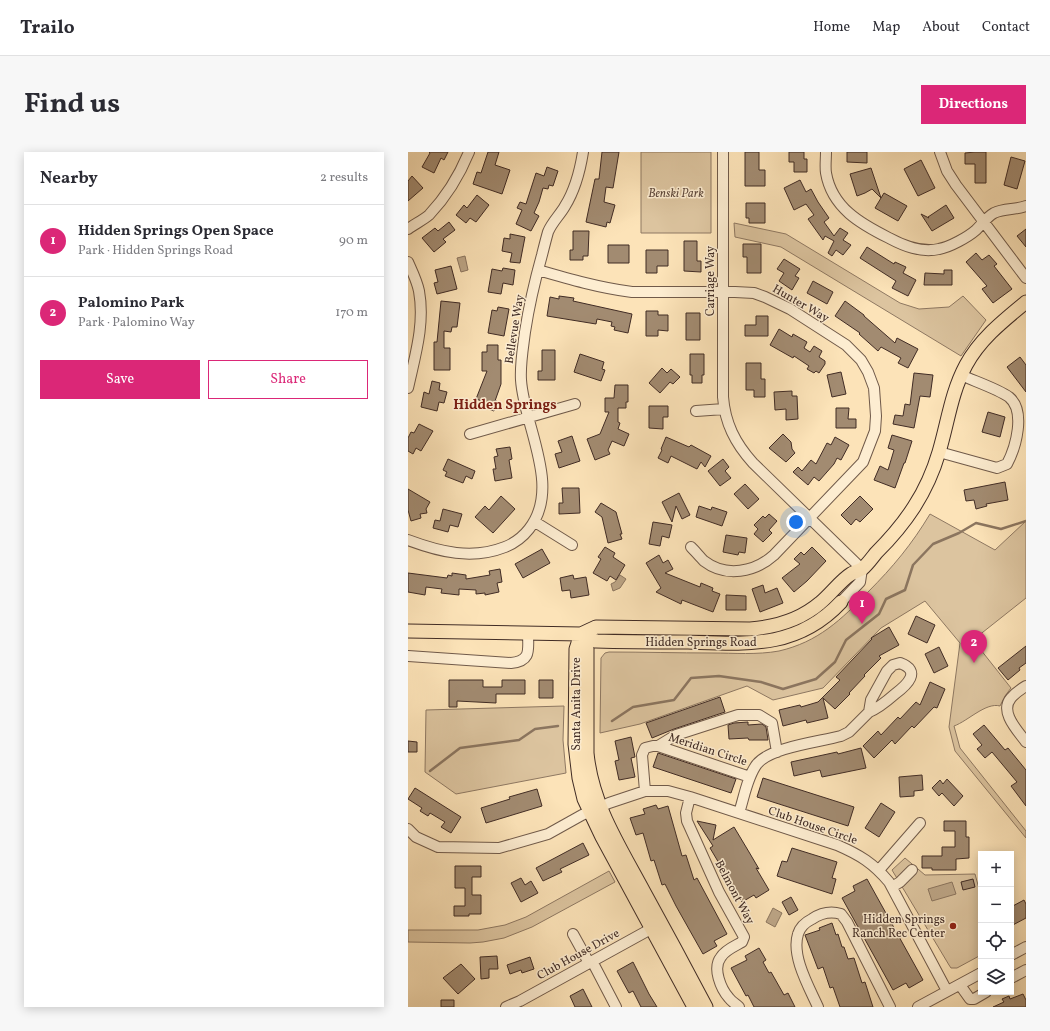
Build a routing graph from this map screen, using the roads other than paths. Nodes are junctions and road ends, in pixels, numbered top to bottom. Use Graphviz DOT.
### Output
graph roads {
  1 [pos="469,152"];
  2 [pos="583,152"];
  3 [pos="723,152"];
  4 [pos="826,152"];
  5 [pos="940,152"];
  6 [pos="1026,206"];
  7 [pos="983,222"];
  8 [pos="408,229"];
  9 [pos="408,262"];
  10 [pos="538,270"];
  11 [pos="1026,278"];
  12 [pos="723,292"];
  13 [pos="1026,302"];
  14 [pos="961,375"];
  15 [pos="408,388"];
  16 [pos="575,404"];
  17 [pos="724,409"];
  18 [pos="696,411"];
  19 [pos="527,417"];
  20 [pos="470,434"];
  21 [pos="939,452"];
  22 [pos="809,518"];
  23 [pos="534,522"];
  24 [pos="408,540"];
  25 [pos="572,545"];
  26 [pos="691,547"];
  27 [pos="862,569"];
  28 [pos="841,602"];
  29 [pos="408,631"];
  30 [pos="528,633"];
  31 [pos="581,634"];
  32 [pos="408,656"];
  33 [pos="1026,686"];
  34 [pos="869,712"];
  35 [pos="1026,742"];
  36 [pos="658,746"];
  37 [pos="777,752"];
  38 [pos="750,777"];
  39 [pos="645,791"];
  40 [pos="690,797"];
  41 [pos="595,809"];
  42 [pos="739,813"];
  43 [pos="920,823"];
  44 [pos="408,829"];
  45 [pos="879,870"];
  46 [pos="912,870"];
  47 [pos="892,887"];
  48 [pos="656,926"];
  49 [pos="573,934"];
  50 [pos="1026,946"];
  51 [pos="1014,953"];
  52 [pos="590,962"];
  53 [pos="1026,970"];
  54 [pos="978,975"];
  55 [pos="1014,976"];
  56 [pos="960,985"];
  57 [pos="947,991"];
  58 [pos="981,995"];
  59 [pos="506,1007"];
  60 [pos="616,1007"];
  61 [pos="694,1007"];
  62 [pos="706,1007"];
  63 [pos="739,1007"];
  64 [pos="818,1007"];
  65 [pos="890,1007"];
  66 [pos="918,1007"];
  1 -- 8 [label="street"];
  2 -- 10 [label="street, Bellevue Way"];
  3 -- 12 [label="street, Carriage Way"];
  4 -- 7 [label="street"];
  5 -- 7 [label="street"];
  6 -- 7 [label="street"];
  7 -- 11 [label="street"];
  9 -- 15 [label="street"];
  10 -- 12 [label="street, Hunter Way"];
  10 -- 19 [label="street, Bellevue Way"];
  12 -- 17 [label="street, Carriage Way"];
  12 -- 22 [label="street, Hunter Way"];
  13 -- 14 [label="main road, Hidden Springs Road"];
  14 -- 21 [label="main road, Hidden Springs Road"];
  14 -- 21 [label="street"];
  16 -- 19 [label="street"];
  17 -- 18 [label="street"];
  17 -- 22 [label="street, Carriage Way"];
  19 -- 20 [label="street"];
  19 -- 23 [label="street, Bellevue Way"];
  21 -- 27 [label="main road, Hidden Springs Road"];
  22 -- 26 [label="street, Hunter Way"];
  22 -- 27 [label="street, Carriage Way"];
  23 -- 24 [label="street, Bellevue Way"];
  23 -- 25 [label="street"];
  27 -- 28 [label="street, Hidden Springs Road"];
  27 -- 31 [label="main road, Hidden Springs Road"];
  28 -- 31 [label="main road, Hidden Springs Road"];
  29 -- 30 [label="main road, Hidden Springs Road"];
  30 -- 31 [label="main road, Hidden Springs Road"];
  30 -- 32 [label="street"];
  31 -- 41 [label="main road, Santa Anita Drive"];
  33 -- 35 [label="street"];
  34 -- 34 [label="street"];
  34 -- 37 [label="street"];
  36 -- 37 [label="street, Meridian Circle"];
  36 -- 38 [label="street, Meridian Circle"];
  36 -- 39 [label="street, Meridian Circle"];
  37 -- 38 [label="street"];
  38 -- 42 [label="street"];
  39 -- 40 [label="street, Club House Circle"];
  39 -- 41 [label="street, Club House Circle"];
  40 -- 42 [label="street, Club House Circle"];
  40 -- 63 [label="street, Belmont Way"];
  41 -- 44 [label="street, Club House Circle"];
  41 -- 48 [label="main road, Santa Anita Drive"];
  42 -- 45 [label="street, Club House Circle"];
  43 -- 45 [label="street"];
  45 -- 47 [label="street, Club House Circle"];
  46 -- 47 [label="street"];
  47 -- 57 [label="street, Club House Circle"];
  48 -- 52 [label="street, Club House Drive"];
  48 -- 61 [label="main road, Santa Anita Drive"];
  48 -- 62 [label="main road, Santa Anita Drive"];
  49 -- 52 [label="street"];
  50 -- 51 [label="street"];
  52 -- 59 [label="street, Club House Drive"];
  52 -- 60 [label="street"];
  53 -- 55 [label="street"];
  54 -- 56 [label="street"];
  56 -- 57 [label="street"];
  56 -- 58 [label="street"];
  57 -- 66 [label="street"];
  64 -- 65 [label="street"];
}
